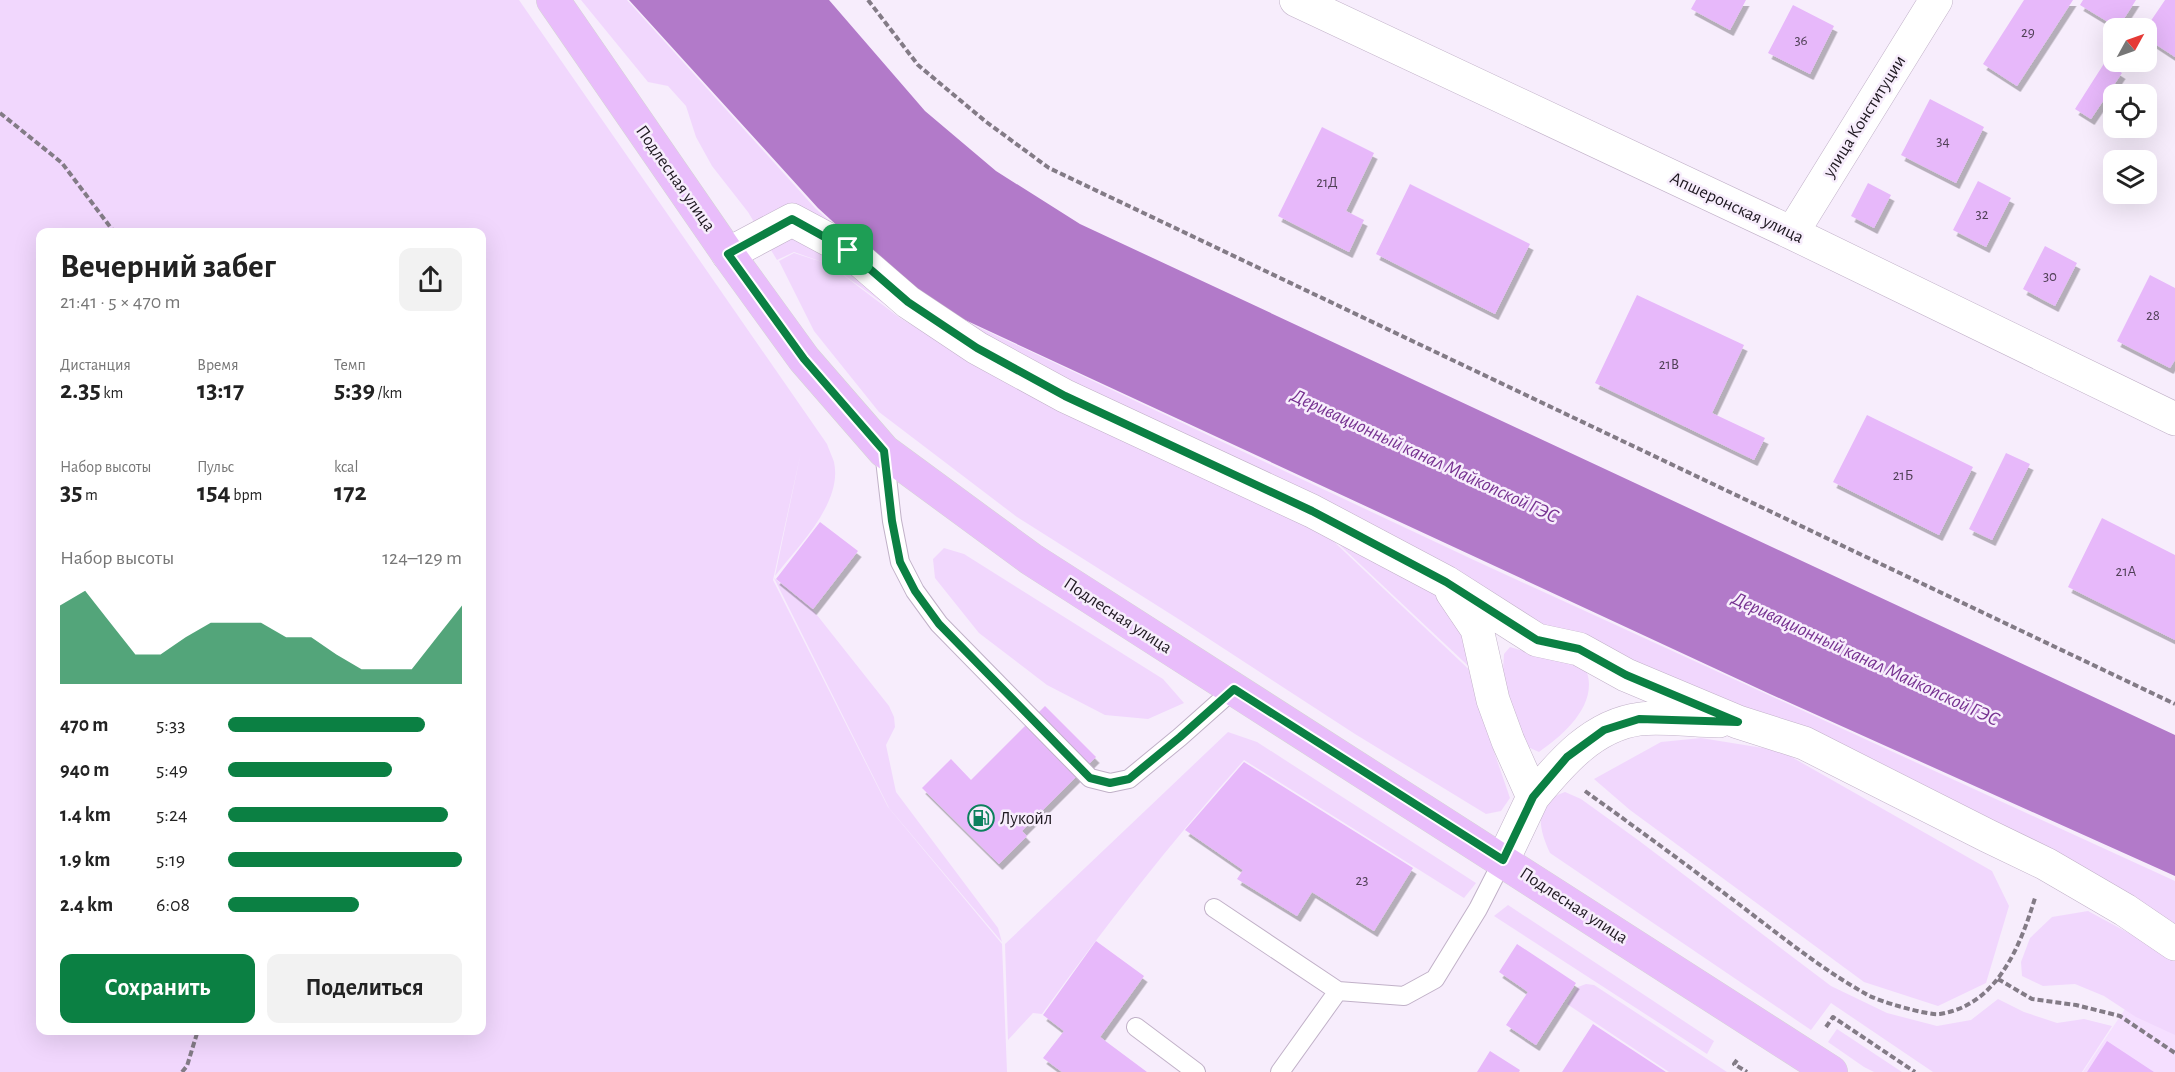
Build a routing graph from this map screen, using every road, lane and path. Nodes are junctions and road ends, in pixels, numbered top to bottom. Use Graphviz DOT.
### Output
graph roads {
  1 [pos="553,0"];
  2 [pos="868,0"];
  3 [pos="1296,0"];
  4 [pos="1936,0"];
  5 [pos="0,113"];
  6 [pos="111,228"];
  7 [pos="1792,233"];
  8 [pos="728,254"];
  9 [pos="2175,419"];
  10 [pos="884,451"];
  11 [pos="1446,582"];
  12 [pos="1234,689"];
  13 [pos="2175,704"];
  14 [pos="1738,722"];
  15 [pos="1556,770"];
  16 [pos="1533,797"];
  17 [pos="1503,860"];
  18 [pos="2046,864"];
  19 [pos="1214,908"];
  20 [pos="2175,944"];
  21 [pos="1998,979"];
  22 [pos="1338,991"];
  23 [pos="1136,1028"];
  24 [pos="196,1035"];
  25 [pos="1820,1036"];
  26 [pos="2175,1053"];
  27 [pos="1737,1060"];
  28 [pos="182,1072"];
  29 [pos="1196,1072"];
  30 [pos="1280,1072"];
  31 [pos="1747,1072"];
  32 [pos="1831,1072"];
  33 [pos="1915,1072"];
  1 -- 8 [label="main road, Подлесная улица"];
  2 -- 13 [label="path"];
  3 -- 7 [label="street, Апшеронская улица"];
  4 -- 7 [label="street, улица Конституции"];
  5 -- 6 [label="path"];
  7 -- 9 [label="street, Апшеронская улица"];
  8 -- 10 [label="main road, Подлесная улица"];
  8 -- 11 [label="street"];
  10 -- 12 [label="main road, Подлесная улица"];
  10 -- 12 [label="lane"];
  11 -- 14 [label="street"];
  11 -- 16 [label="street"];
  12 -- 17 [label="main road, Подлесная улица"];
  14 -- 15 [label="street"];
  14 -- 18 [label="street"];
  15 -- 16 [label="street"];
  15 -- 21 [label="path"];
  16 -- 17 [label="street"];
  17 -- 22 [label="lane"];
  17 -- 32 [label="main road, Подлесная улица"];
  18 -- 20 [label="street"];
  18 -- 21 [label="path"];
  19 -- 22 [label="lane"];
  21 -- 26 [label="path"];
  22 -- 30 [label="lane"];
  23 -- 29 [label="lane"];
  24 -- 28 [label="path"];
  25 -- 33 [label="path"];
  27 -- 31 [label="path"];
}
